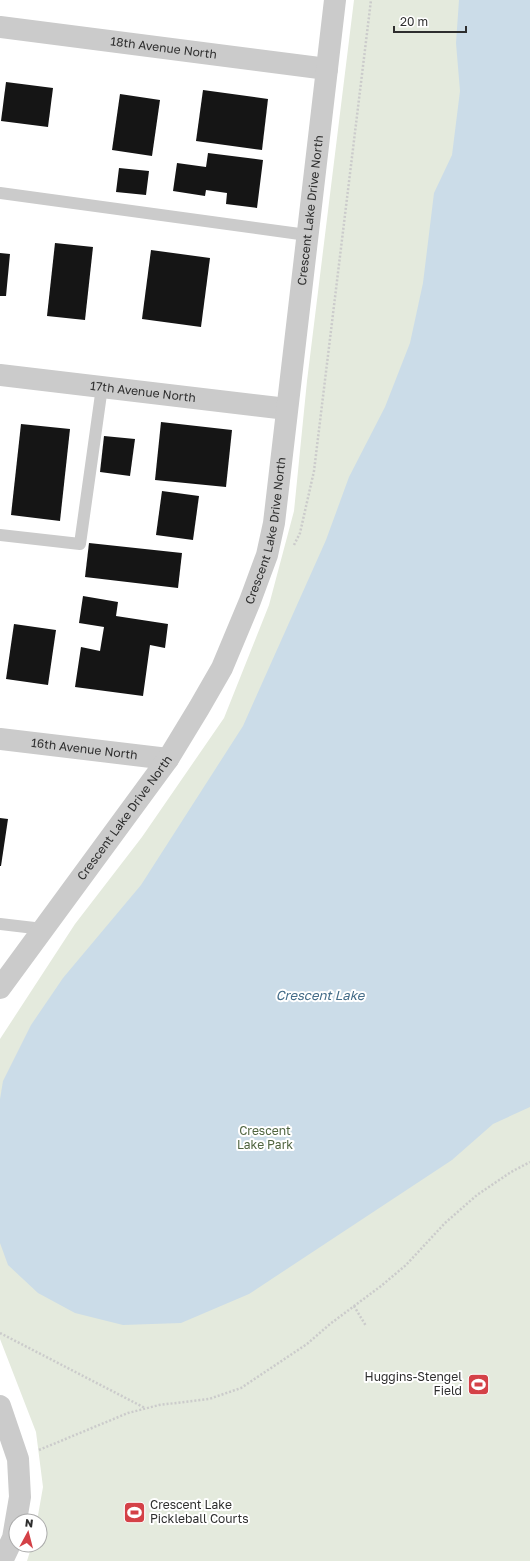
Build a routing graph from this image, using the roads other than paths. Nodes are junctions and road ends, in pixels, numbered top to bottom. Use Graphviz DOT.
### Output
graph roads {
  1 [pos="335,0"];
  2 [pos="0,27"];
  3 [pos="327,68"];
  4 [pos="0,194"];
  5 [pos="307,235"];
  6 [pos="0,375"];
  7 [pos="102,387"];
  8 [pos="286,409"];
  9 [pos="0,535"];
  10 [pos="0,739"];
  11 [pos="168,759"];
  12 [pos="0,924"];
  13 [pos="43,929"];
  14 [pos="0,988"];
  15 [pos="0,1406"];
  16 [pos="6,1537"];
  17 [pos="2,1561"];
  1 -- 3 [label="street, Crescent Lake Drive North"];
  2 -- 3 [label="street, 18th Avenue North"];
  3 -- 5 [label="street, Crescent Lake Drive North"];
  4 -- 5 [label="lane"];
  5 -- 8 [label="street, Crescent Lake Drive North"];
  6 -- 7 [label="street, 17th Avenue North"];
  7 -- 8 [label="street, 17th Avenue North"];
  7 -- 9 [label="lane"];
  8 -- 11 [label="street, Crescent Lake Drive North"];
  10 -- 11 [label="street, 16th Avenue North"];
  11 -- 13 [label="street, Crescent Lake Drive North"];
  12 -- 13 [label="lane"];
  13 -- 14 [label="street, Crescent Lake Drive North"];
  15 -- 16 [label="street"];
  16 -- 17 [label="street"];
}
